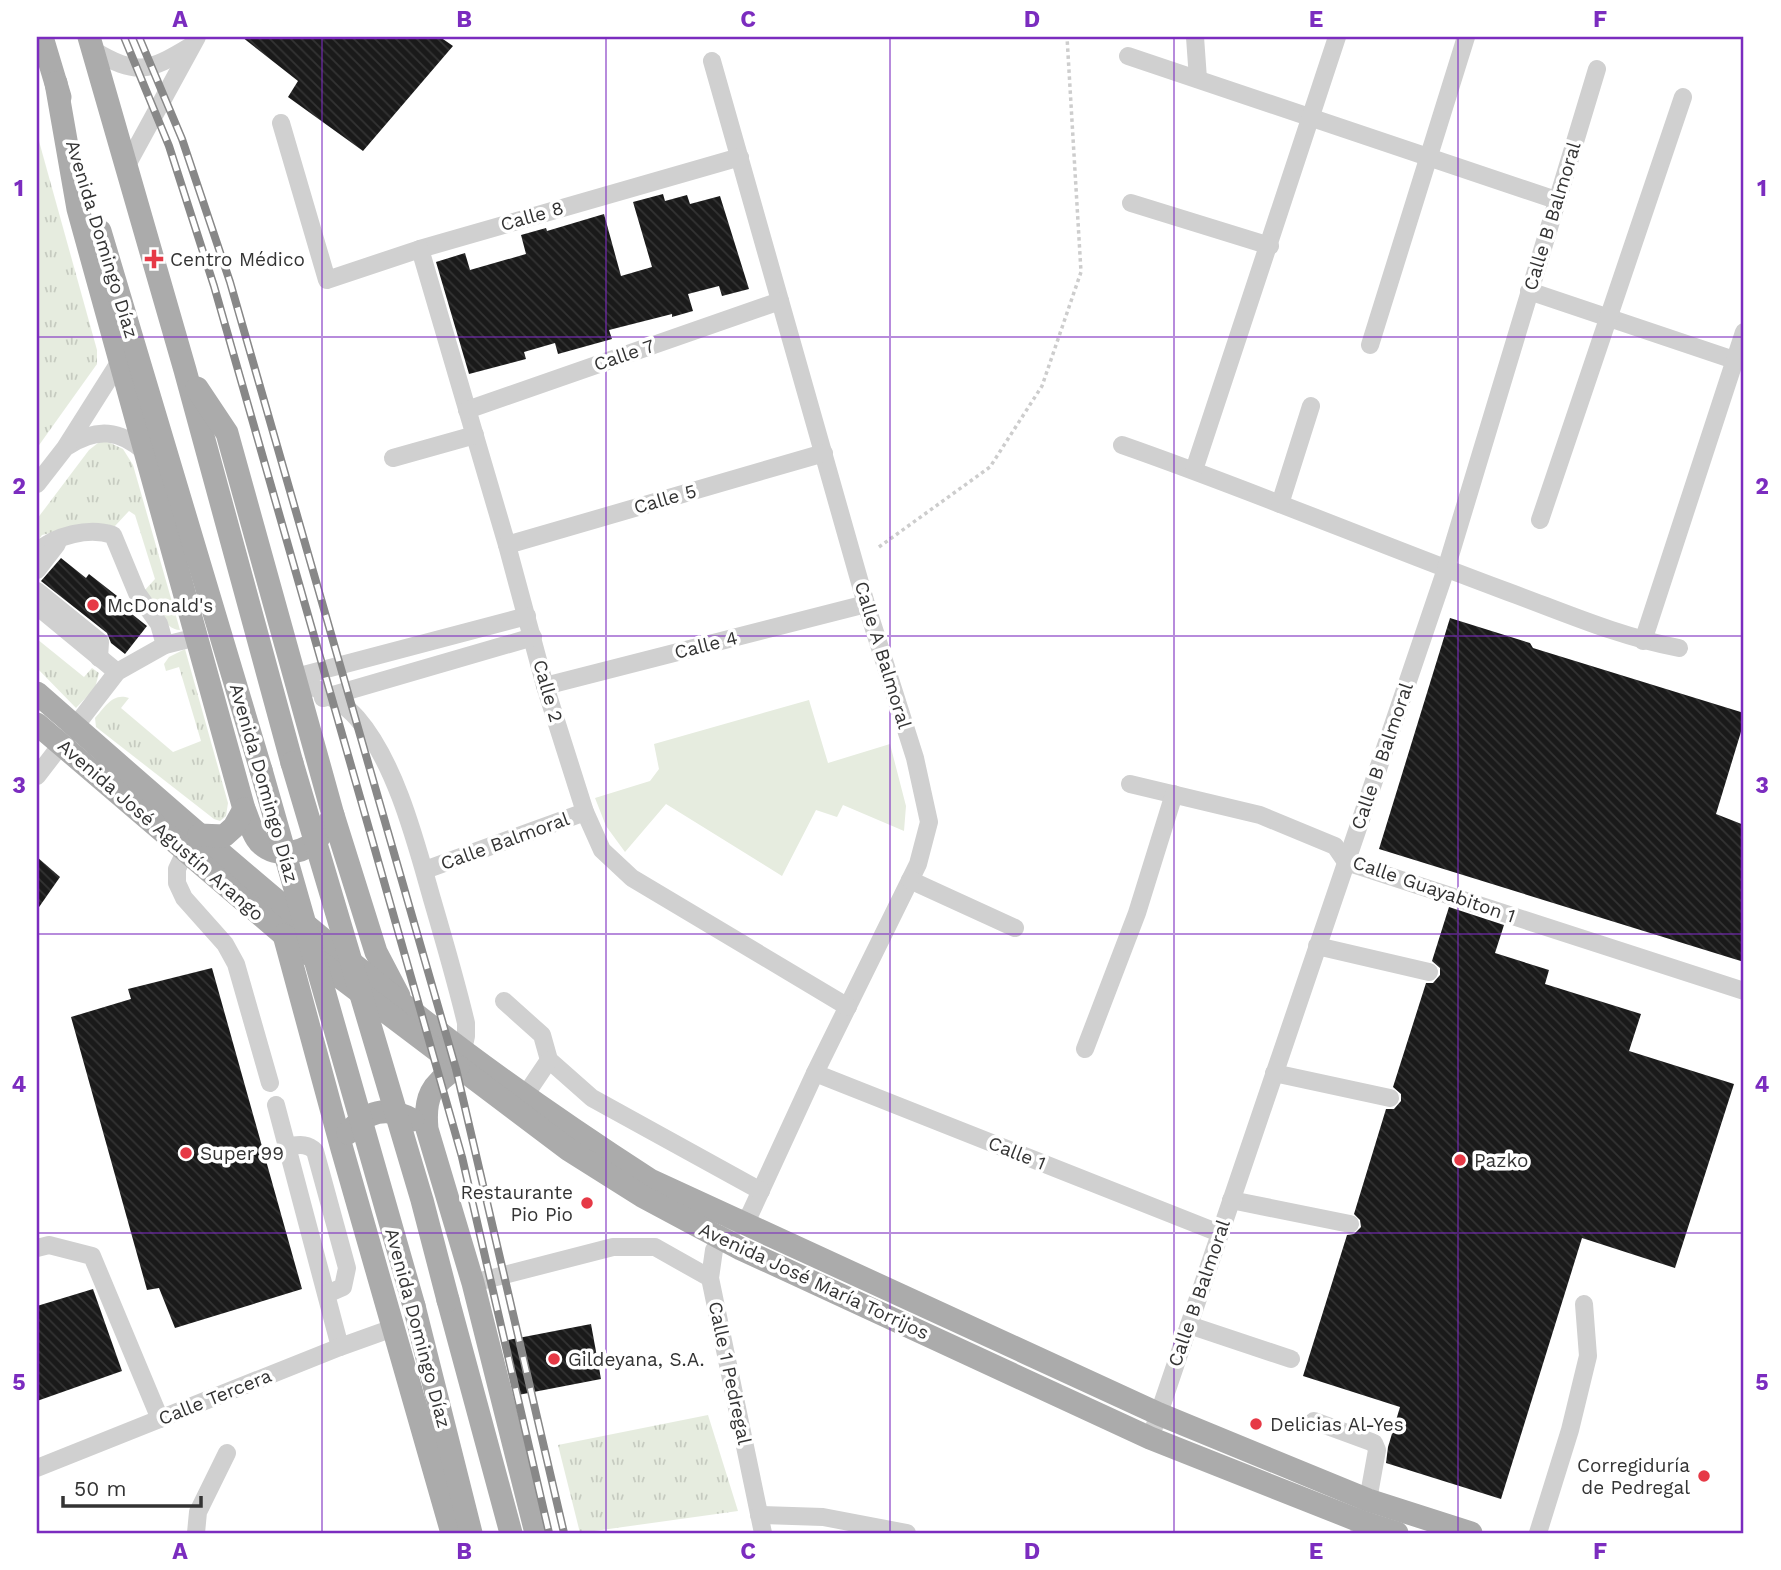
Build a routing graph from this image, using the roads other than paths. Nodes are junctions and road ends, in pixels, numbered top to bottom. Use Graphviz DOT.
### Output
graph roads {
  1 [pos="42,37"];
  2 [pos="1195,37"];
  3 [pos="1337,37"];
  4 [pos="1466,37"];
  5 [pos="194,41"];
  6 [pos="91,43"];
  7 [pos="1128,56"];
  8 [pos="712,61"];
  9 [pos="1597,69"];
  10 [pos="1198,79"];
  11 [pos="56,83"];
  12 [pos="1682,97"];
  13 [pos="1311,117"];
  14 [pos="281,123"];
  15 [pos="740,157"];
  16 [pos="1429,157"];
  17 [pos="127,165"];
  18 [pos="1556,200"];
  19 [pos="1131,203"];
  20 [pos="1270,246"];
  21 [pos="420,248"];
  22 [pos="1529,291"];
  23 [pos="780,301"];
  24 [pos="1608,317"];
  25 [pos="1744,332"];
  26 [pos="1370,345"];
  27 [pos="1734,360"];
  28 [pos="120,362"];
  29 [pos="185,370"];
  30 [pos="1311,406"];
  31 [pos="467,410"];
  32 [pos="475,435"];
  33 [pos="1122,445"];
  34 [pos="65,448"];
  35 [pos="145,452"];
  36 [pos="824,453"];
  37 [pos="393,458"];
  38 [pos="1194,470"];
  39 [pos="37,484"];
  40 [pos="1280,504"];
  41 [pos="1540,520"];
  42 [pos="61,538"];
  43 [pos="507,545"];
  44 [pos="37,552"];
  45 [pos="1446,569"];
  46 [pos="37,570"];
  47 [pos="37,592"];
  48 [pos="866,604"];
  49 [pos="37,606"];
  50 [pos="527,616"];
  51 [pos="197,637"];
  52 [pos="533,637"];
  53 [pos="1643,641"];
  54 [pos="165,645"];
  55 [pos="1679,648"];
  56 [pos="99,658"];
  57 [pos="117,673"];
  58 [pos="296,677"];
  59 [pos="545,687"];
  60 [pos="37,693"];
  61 [pos="329,696"];
  62 [pos="303,703"];
  63 [pos="38,728"];
  64 [pos="69,736"];
  65 [pos="37,776"];
  66 [pos="1130,784"];
  67 [pos="1174,794"];
  68 [pos="244,809"];
  69 [pos="585,812"];
  70 [pos="333,815"];
  71 [pos="192,843"];
  72 [pos="1346,862"];
  73 [pos="425,870"];
  74 [pos="910,880"];
  75 [pos="1015,928"];
  76 [pos="284,935"];
  77 [pos="1317,946"];
  78 [pos="1429,972"];
  79 [pos="1744,991"];
  80 [pos="504,1001"];
  81 [pos="404,1005"];
  82 [pos="848,1007"];
  83 [pos="1084,1049"];
  84 [pos="460,1058"];
  85 [pos="549,1060"];
  86 [pos="815,1073"];
  87 [pos="1274,1073"];
  88 [pos="270,1083"];
  89 [pos="1390,1098"];
  90 [pos="520,1102"];
  91 [pos="276,1105"];
  92 [pos="427,1129"];
  93 [pos="288,1146"];
  94 [pos="342,1149"];
  95 [pos="761,1191"];
  96 [pos="1231,1200"];
  97 [pos="740,1223"];
  98 [pos="1350,1224"];
  99 [pos="1219,1233"];
  100 [pos="721,1239"];
  101 [pos="37,1248"];
  102 [pos="710,1278"];
  103 [pos="473,1283"];
  104 [pos="327,1294"];
  105 [pos="1584,1304"];
  106 [pos="1189,1325"];
  107 [pos="393,1328"];
  108 [pos="340,1347"];
  109 [pos="1291,1359"];
  110 [pos="1159,1414"];
  111 [pos="160,1419"];
  112 [pos="1314,1421"];
  113 [pos="1150,1438"];
  114 [pos="227,1453"];
  115 [pos="37,1468"];
  116 [pos="760,1515"];
  117 [pos="1363,1519"];
  118 [pos="196,1533"];
  119 [pos="452,1533"];
  120 [pos="471,1533"];
  121 [pos="511,1533"];
  122 [pos="536,1533"];
  123 [pos="763,1533"];
  124 [pos="907,1533"];
  125 [pos="1397,1533"];
  126 [pos="1471,1533"];
  127 [pos="1538,1533"];
  1 -- 11 [label="main road, Avenida Domingo Díaz"];
  2 -- 10 [label="street"];
  3 -- 13 [label="street"];
  4 -- 16 [label="street"];
  5 -- 6 [label="street"];
  5 -- 17 [label="street"];
  6 -- 17 [label="main road, Avenida Domingo Díaz"];
  7 -- 10 [label="street"];
  8 -- 15 [label="street, Calle A Balmoral"];
  9 -- 18 [label="street, Calle B Balmoral"];
  10 -- 13 [label="street"];
  11 -- 28 [label="main road"];
  11 -- 120 [label="main road, Avenida Domingo Díaz, bridge"];
  12 -- 24 [label="street"];
  13 -- 16 [label="street"];
  13 -- 20 [label="street"];
  14 -- 21 [label="street, Calle 8"];
  15 -- 21 [label="street, Calle 8"];
  15 -- 23 [label="street, Calle A Balmoral"];
  16 -- 18 [label="street"];
  16 -- 26 [label="street"];
  17 -- 29 [label="main road, Avenida Domingo Díaz"];
  18 -- 22 [label="street, Calle B Balmoral"];
  19 -- 20 [label="street"];
  20 -- 38 [label="street"];
  21 -- 31 [label="street, Calle 2"];
  22 -- 24 [label="street"];
  22 -- 45 [label="street, Calle B Balmoral"];
  23 -- 31 [label="street, Calle 7"];
  23 -- 36 [label="street, Calle A Balmoral"];
  24 -- 27 [label="street"];
  24 -- 41 [label="street"];
  25 -- 27 [label="street"];
  27 -- 53 [label="street"];
  28 -- 34 [label="street"];
  28 -- 35 [label="main road"];
  29 -- 58 [label="main road"];
  29 -- 121 [label="main road, Avenida Domingo Díaz, bridge"];
  30 -- 40 [label="street"];
  31 -- 32 [label="street, Calle 2"];
  32 -- 37 [label="street"];
  32 -- 43 [label="street, Calle 2"];
  33 -- 38 [label="street"];
  34 -- 35 [label="street"];
  34 -- 39 [label="street"];
  35 -- 51 [label="main road"];
  36 -- 43 [label="street, Calle 5"];
  36 -- 48 [label="street, Calle A Balmoral"];
  38 -- 40 [label="street"];
  40 -- 45 [label="street"];
  42 -- 44 [label="street"];
  42 -- 46 [label="street"];
  42 -- 54 [label="street"];
  43 -- 50 [label="street, Calle 2"];
  45 -- 53 [label="street"];
  45 -- 72 [label="street, Calle B Balmoral"];
  47 -- 56 [label="street"];
  48 -- 59 [label="street, Calle 4"];
  48 -- 74 [label="street, Calle A Balmoral"];
  49 -- 56 [label="street"];
  50 -- 52 [label="street, Calle 2"];
  50 -- 58 [label="street"];
  51 -- 54 [label="street"];
  51 -- 68 [label="main road"];
  52 -- 59 [label="street, Calle 2"];
  52 -- 61 [label="street"];
  53 -- 55 [label="street"];
  54 -- 57 [label="street"];
  56 -- 57 [label="street"];
  57 -- 64 [label="street"];
  58 -- 61 [label="street"];
  58 -- 62 [label="main road"];
  59 -- 69 [label="street, Calle 2"];
  60 -- 64 [label="main road, Avenida José Agustín Arango"];
  61 -- 62 [label="street"];
  61 -- 73 [label="street"];
  62 -- 70 [label="main road"];
  63 -- 64 [label="main road, Avenida José Agustín Arango"];
  64 -- 65 [label="street"];
  64 -- 71 [label="main road, Avenida José Agustín Arango"];
  66 -- 67 [label="street, Calle Guayabiton 1"];
  67 -- 72 [label="street, Calle Guayabiton 1"];
  67 -- 83 [label="street"];
  68 -- 70 [label="main road"];
  68 -- 71 [label="main road"];
  69 -- 73 [label="street, Calle Balmoral"];
  69 -- 82 [label="street, Calle 2"];
  70 -- 81 [label="main road"];
  71 -- 76 [label="main road, Avenida José Agustín Arango"];
  71 -- 81 [label="main road, Avenida José Agustín Arango"];
  71 -- 88 [label="street"];
  72 -- 77 [label="street, Calle B Balmoral"];
  72 -- 79 [label="street, Calle Guayabiton 1"];
  73 -- 84 [label="street"];
  74 -- 75 [label="street"];
  74 -- 82 [label="street, Calle A Balmoral"];
  76 -- 84 [label="main road, Avenida José María Torrijos"];
  76 -- 94 [label="main road"];
  77 -- 78 [label="street"];
  77 -- 87 [label="street, Calle B Balmoral"];
  80 -- 85 [label="street"];
  81 -- 84 [label="main road, Avenida José María Torrijos"];
  82 -- 86 [label="street, Calle A Balmoral"];
  84 -- 90 [label="main road, Avenida José María Torrijos"];
  84 -- 92 [label="main road"];
  85 -- 90 [label="street"];
  85 -- 95 [label="street"];
  86 -- 95 [label="street, Calle A Balmoral"];
  86 -- 99 [label="street, Calle 1"];
  87 -- 89 [label="street"];
  87 -- 96 [label="street, Calle B Balmoral"];
  90 -- 97 [label="main road, Avenida José María Torrijos"];
  90 -- 100 [label="main road, Avenida José María Torrijos"];
  91 -- 93 [label="street"];
  92 -- 94 [label="main road"];
  92 -- 103 [label="main road"];
  93 -- 104 [label="street"];
  93 -- 104 [label="street"];
  94 -- 107 [label="main road"];
  95 -- 97 [label="street, Calle A Balmoral"];
  96 -- 98 [label="street"];
  96 -- 99 [label="street, Calle B Balmoral"];
  97 -- 100 [label="street"];
  97 -- 110 [label="main road, Avenida José María Torrijos"];
  99 -- 106 [label="street, Calle B Balmoral"];
  100 -- 102 [label="street, Calle 1 Pedregal"];
  100 -- 113 [label="main road, Avenida José María Torrijos"];
  101 -- 111 [label="street"];
  102 -- 103 [label="street"];
  102 -- 116 [label="street, Calle 1 Pedregal"];
  103 -- 122 [label="main road"];
  104 -- 108 [label="street"];
  105 -- 127 [label="street"];
  106 -- 109 [label="street"];
  106 -- 110 [label="street, Calle B Balmoral"];
  107 -- 108 [label="street, Calle Tercera"];
  107 -- 119 [label="main road"];
  108 -- 111 [label="street, Calle Tercera"];
  110 -- 113 [label="street, Calle B Balmoral"];
  110 -- 117 [label="main road, Avenida José María Torrijos"];
  111 -- 115 [label="street, Calle Tercera"];
  112 -- 117 [label="street"];
  113 -- 117 [label="main road, Avenida José María Torrijos"];
  114 -- 118 [label="street"];
  116 -- 123 [label="street, Calle 1 Pedregal"];
  116 -- 124 [label="street"];
  117 -- 125 [label="main road, Avenida José María Torrijos"];
  117 -- 126 [label="main road, Avenida José María Torrijos"];
}
